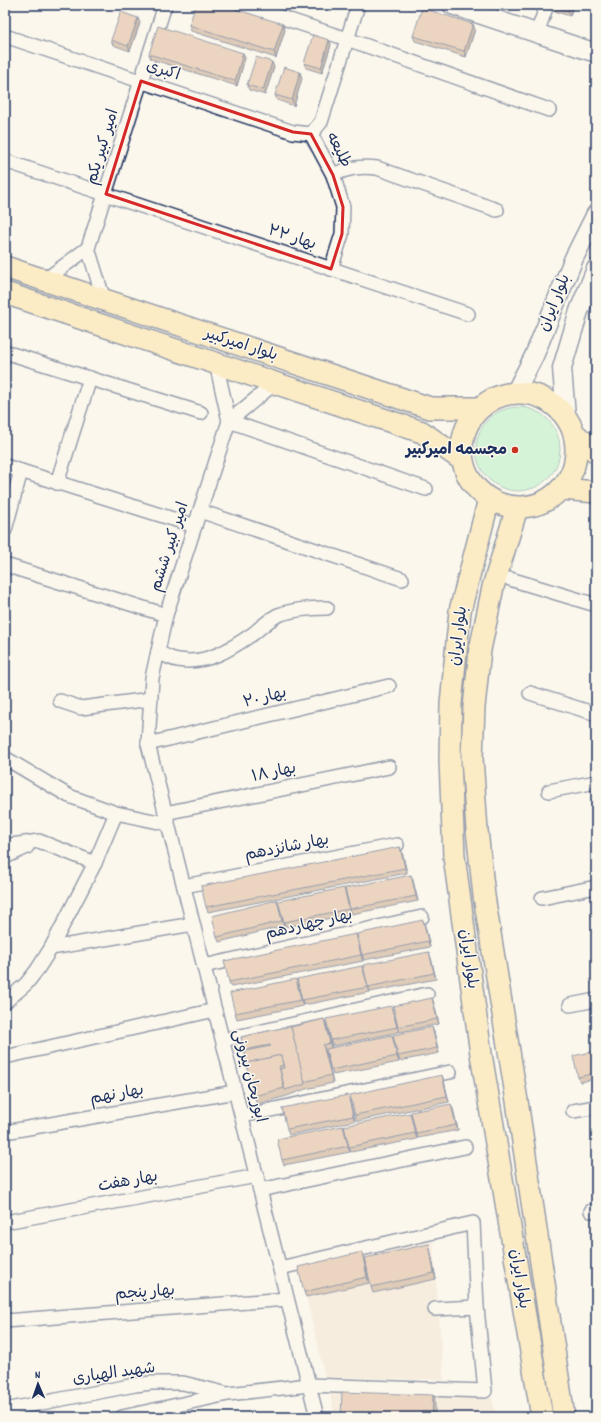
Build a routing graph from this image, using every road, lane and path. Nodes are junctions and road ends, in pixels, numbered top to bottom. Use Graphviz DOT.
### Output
graph roads {
  1 [pos="165,5"];
  2 [pos="244,5"];
  3 [pos="358,5"];
  4 [pos="452,5"];
  5 [pos="547,5"];
  6 [pos="537,34"];
  7 [pos="5,36"];
  8 [pos="347,39"];
  9 [pos="596,53"];
  10 [pos="141,81"];
  11 [pos="549,110"];
  12 [pos="311,134"];
  13 [pos="5,162"];
  14 [pos="333,176"];
  15 [pos="106,194"];
  16 [pos="497,210"];
  17 [pos="596,214"];
  18 [pos="88,248"];
  19 [pos="5,267"];
  20 [pos="331,269"];
  21 [pos="596,269"];
  22 [pos="45,280"];
  23 [pos="5,293"];
  24 [pos="104,300"];
  25 [pos="468,314"];
  26 [pos="5,352"];
  27 [pos="216,363"];
  28 [pos="90,378"];
  29 [pos="275,383"];
  30 [pos="515,393"];
  31 [pos="480,408"];
  32 [pos="201,413"];
  33 [pos="228,421"];
  34 [pos="570,425"];
  35 [pos="596,452"];
  36 [pos="462,460"];
  37 [pos="5,466"];
  38 [pos="21,471"];
  39 [pos="57,483"];
  40 [pos="426,489"];
  41 [pos="562,489"];
  42 [pos="596,492"];
  43 [pos="489,499"];
  44 [pos="517,508"];
  45 [pos="200,511"];
  46 [pos="195,526"];
  47 [pos="5,530"];
  48 [pos="5,565"];
  49 [pos="402,579"];
  50 [pos="510,579"];
  51 [pos="596,605"];
  52 [pos="327,608"];
  53 [pos="166,615"];
  54 [pos="158,652"];
  55 [pos="389,686"];
  56 [pos="530,693"];
  57 [pos="151,699"];
  58 [pos="60,701"];
  59 [pos="596,714"];
  60 [pos="148,744"];
  61 [pos="5,758"];
  62 [pos="389,767"];
  63 [pos="596,782"];
  64 [pos="549,791"];
  65 [pos="116,813"];
  66 [pos="167,818"];
  67 [pos="39,842"];
  68 [pos="397,845"];
  69 [pos="5,846"];
  70 [pos="5,857"];
  71 [pos="94,863"];
  72 [pos="184,886"];
  73 [pos="596,887"];
  74 [pos="542,898"];
  75 [pos="422,917"];
  76 [pos="193,924"];
  77 [pos="50,948"];
  78 [pos="204,966"];
  79 [pos="427,994"];
  80 [pos="596,1000"];
  81 [pos="5,1002"];
  82 [pos="570,1005"];
  83 [pos="215,1010"];
  84 [pos="223,1040"];
  85 [pos="5,1057"];
  86 [pos="450,1072"];
  87 [pos="235,1092"];
  88 [pos="596,1107"];
  89 [pos="573,1111"];
  90 [pos="242,1116"];
  91 [pos="5,1132"];
  92 [pos="465,1146"];
  93 [pos="257,1176"];
  94 [pos="260,1190"];
  95 [pos="5,1222"];
  96 [pos="280,1268"];
  97 [pos="288,1299"];
  98 [pos="477,1307"];
  99 [pos="436,1309"];
  100 [pos="5,1321"];
  101 [pos="309,1385"];
  102 [pos="228,1394"];
  103 [pos="5,1410"];
  104 [pos="540,1412"];
  105 [pos="565,1414"];
  106 [pos="122,1417"];
  107 [pos="317,1417"];
  1 -- 10 [label="street, امیر کبیر یکم"];
  2 -- 8 [label="street"];
  3 -- 8 [label="street, طلیعه"];
  4 -- 6 [label="main road"];
  5 -- 6 [label="street"];
  6 -- 9 [label="main road"];
  7 -- 10 [label="street, اکبری"];
  8 -- 11 [label="street"];
  8 -- 12 [label="street, طلیعه"];
  10 -- 12 [label="street, اکبری"];
  10 -- 15 [label="street, امیر کبیر یکم"];
  12 -- 14 [label="street, طلیعه"];
  13 -- 15 [label="street, بهار ۲۲"];
  14 -- 16 [label="street"];
  14 -- 20 [label="street, طلیعه"];
  15 -- 18 [label="street, امیر کبیر یکم"];
  15 -- 20 [label="street, بهار ۲۲"];
  17 -- 30 [label="main road, بلوار ایران"];
  18 -- 22 [label="street"];
  18 -- 24 [label="street"];
  19 -- 22 [label="main road, بلوار امیرکبیر"];
  20 -- 25 [label="street, بهار ۲۲"];
  21 -- 34 [label="main road, بلوار ایران"];
  22 -- 24 [label="main road, بلوار امیرکبیر"];
  23 -- 27 [label="main road, بلوار امیرکبیر"];
  24 -- 31 [label="main road, بلوار امیرکبیر"];
  26 -- 28 [label="street"];
  27 -- 29 [label="main road, بلوار امیرکبیر"];
  27 -- 33 [label="street, امیر کبیر ششم"];
  28 -- 32 [label="street"];
  28 -- 39 [label="street"];
  29 -- 33 [label="street"];
  29 -- 36 [label="main road, بلوار امیرکبیر"];
  30 -- 31 [label="main road"];
  30 -- 34 [label="main road"];
  31 -- 36 [label="main road"];
  33 -- 40 [label="street"];
  33 -- 45 [label="street, امیر کبیر ششم"];
  34 -- 35 [label="main road"];
  34 -- 41 [label="main road"];
  36 -- 43 [label="main road"];
  37 -- 38 [label="street"];
  38 -- 39 [label="street"];
  38 -- 47 [label="street"];
  39 -- 46 [label="street"];
  41 -- 42 [label="main road"];
  41 -- 44 [label="main road"];
  43 -- 44 [label="main road"];
  43 -- 104 [label="main road, بلوار ایران"];
  44 -- 105 [label="main road, بلوار ایران"];
  45 -- 46 [label="street, امیر کبیر ششم"];
  45 -- 49 [label="street"];
  46 -- 53 [label="street, امیر کبیر ششم"];
  48 -- 53 [label="street"];
  50 -- 51 [label="street"];
  52 -- 54 [label="street"];
  53 -- 54 [label="street, امیر کبیر ششم"];
  54 -- 57 [label="street, امیر کبیر ششم"];
  55 -- 60 [label="street, بهار ۲۰"];
  56 -- 59 [label="street"];
  57 -- 58 [label="street"];
  57 -- 60 [label="street, امیر کبیر ششم"];
  60 -- 66 [label="street, ابوریحان بیرونی"];
  61 -- 65 [label="street"];
  62 -- 66 [label="street, بهار ۱۸"];
  63 -- 64 [label="street"];
  65 -- 66 [label="street"];
  65 -- 71 [label="street"];
  66 -- 72 [label="street, ابوریحان بیرونی"];
  67 -- 69 [label="street"];
  67 -- 70 [label="street"];
  67 -- 71 [label="street"];
  68 -- 72 [label="street, بهار شانزدهم"];
  71 -- 77 [label="street"];
  72 -- 76 [label="street, ابوریحان بیرونی"];
  73 -- 74 [label="street"];
  75 -- 78 [label="street, بهار چهاردهم"];
  76 -- 77 [label="street"];
  76 -- 78 [label="street, ابوریحان بیرونی"];
  77 -- 81 [label="street"];
  78 -- 83 [label="street, ابوریحان بیرونی"];
  79 -- 84 [label="street"];
  80 -- 82 [label="street"];
  83 -- 84 [label="street, ابوریحان بیرونی"];
  83 -- 85 [label="street"];
  84 -- 87 [label="street, ابوریحان بیرونی"];
  86 -- 90 [label="street"];
  87 -- 90 [label="street, ابوریحان بیرونی"];
  87 -- 91 [label="street, بهار نهم"];
  88 -- 89 [label="street"];
  90 -- 93 [label="street, ابوریحان بیرونی"];
  92 -- 94 [label="street"];
  93 -- 94 [label="street, ابوریحان بیرونی"];
  93 -- 95 [label="street, بهار هفت"];
  94 -- 96 [label="street, ابوریحان بیرونی"];
  96 -- 97 [label="street, ابوریحان بیرونی"];
  96 -- 98 [label="street"];
  97 -- 100 [label="street, بهار پنجم"];
  97 -- 101 [label="street, ابوریحان بیرونی"];
  98 -- 99 [label="street"];
  98 -- 101 [label="street, شهید الهیاری"];
  101 -- 102 [label="street, شهید الهیاری"];
  101 -- 107 [label="street, ابوریحان بیرونی"];
  102 -- 103 [label="street, شهید الهیاری"];
  102 -- 106 [label="street, شهید الهیاری"];
}
